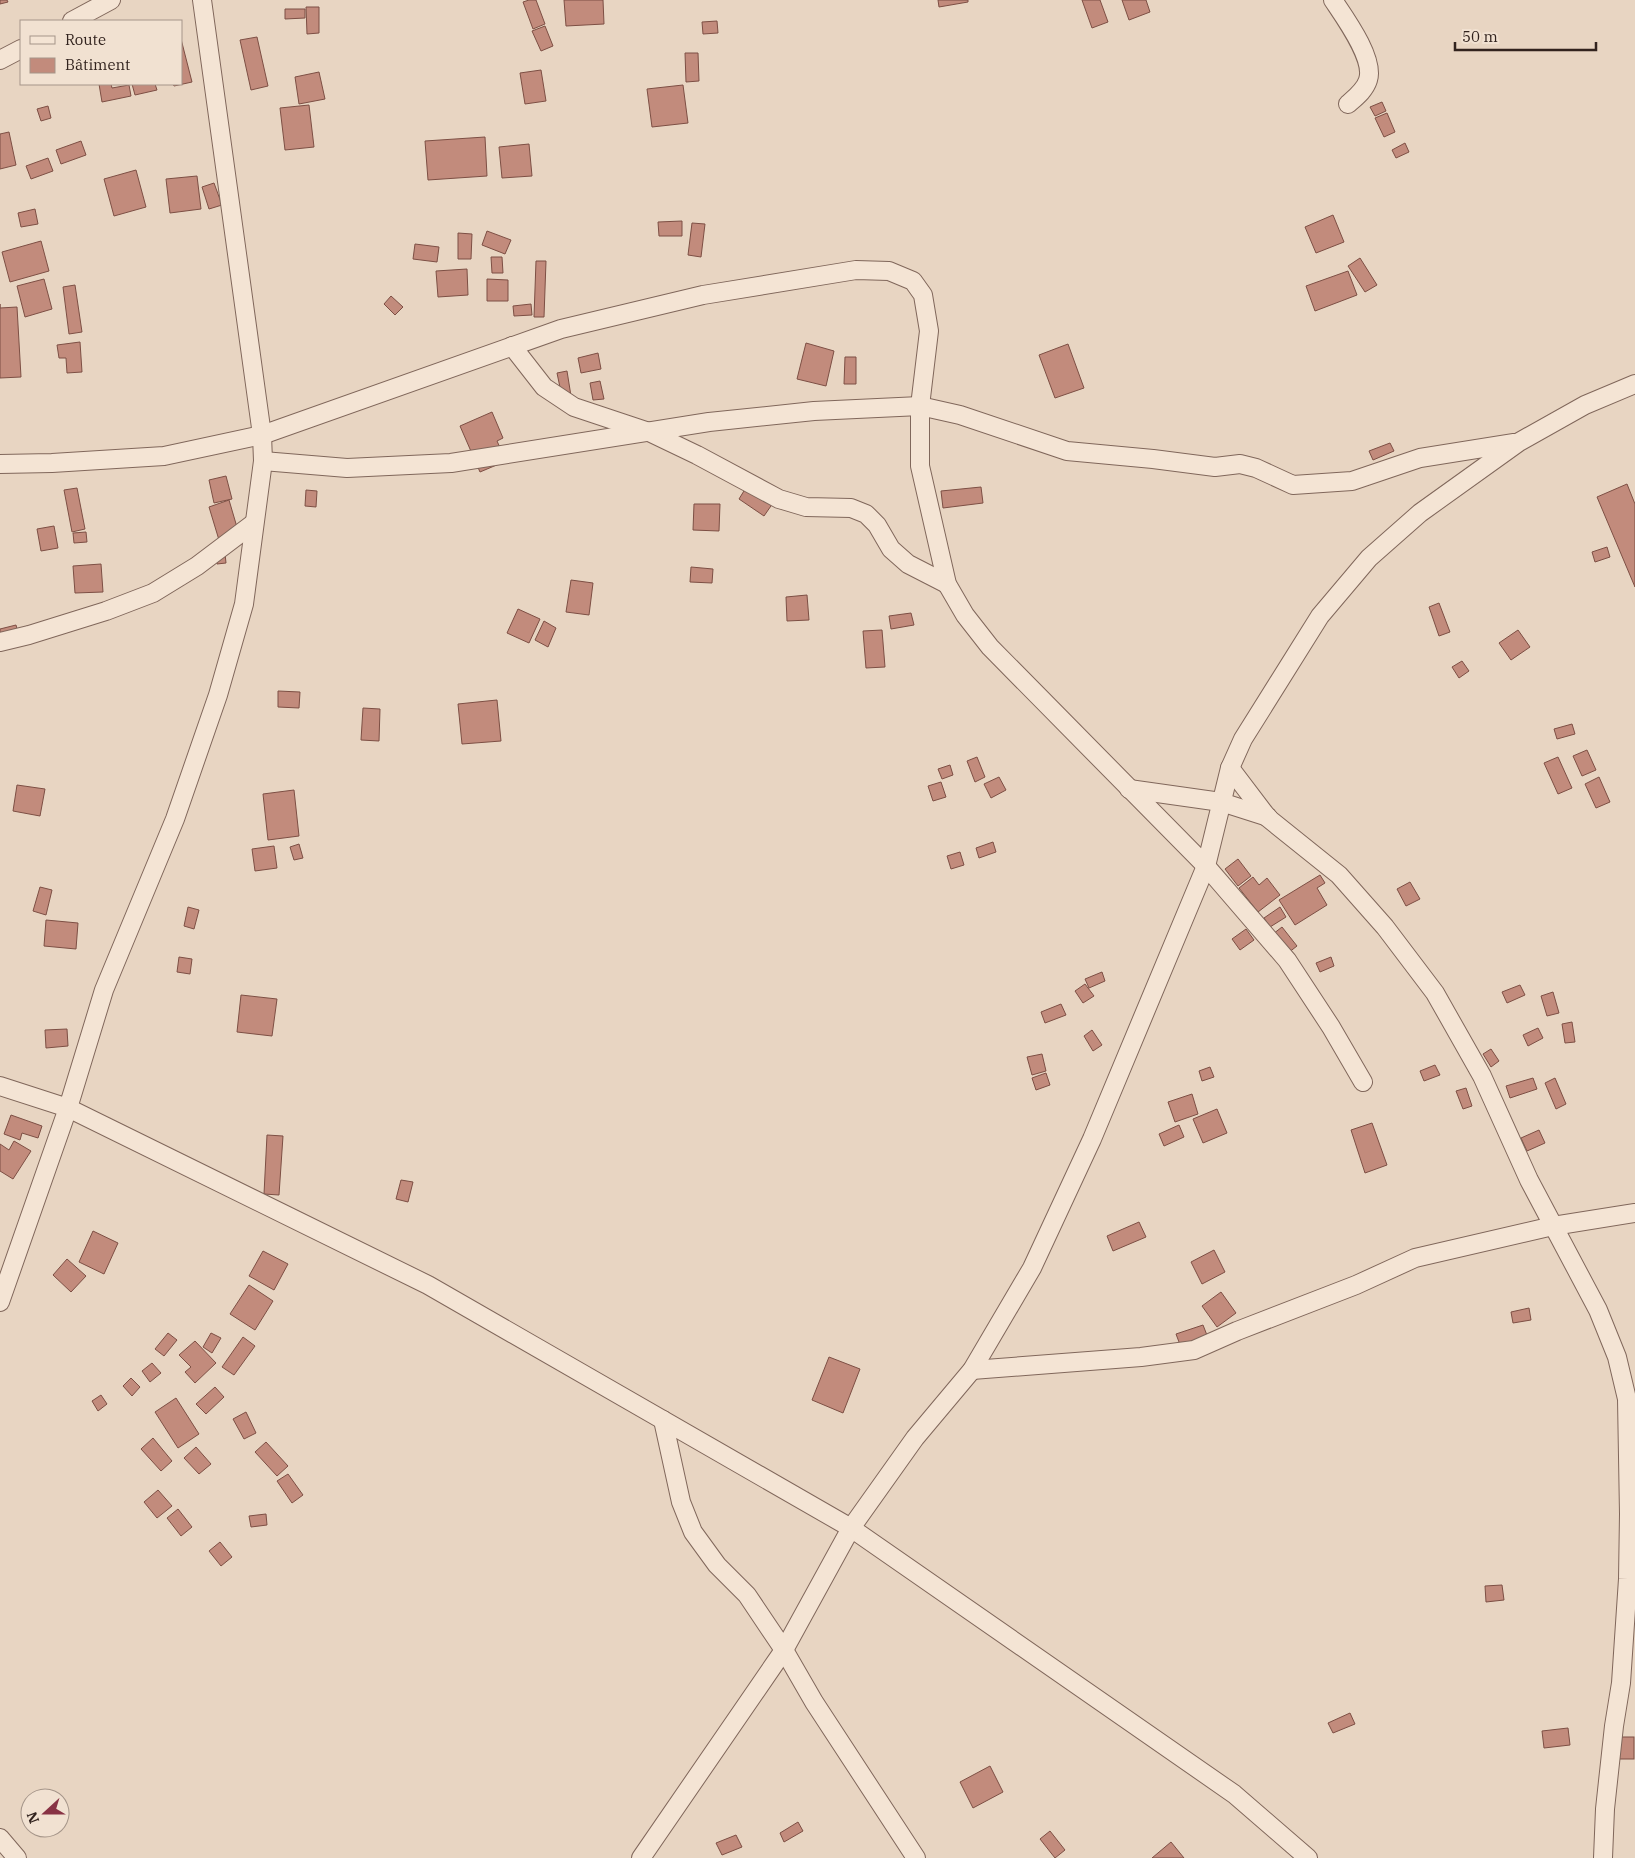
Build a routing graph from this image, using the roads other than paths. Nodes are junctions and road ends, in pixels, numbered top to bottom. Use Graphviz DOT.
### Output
graph roads {
  1 [pos="110,0"];
  2 [pos="202,0"];
  3 [pos="1333,0"];
  4 [pos="74,20"];
  5 [pos="20,50"];
  6 [pos="0,60"];
  7 [pos="1348,104"];
  8 [pos="512,346"];
  9 [pos="1635,384"];
  10 [pos="920,406"];
  11 [pos="649,432"];
  12 [pos="262,435"];
  13 [pos="1519,442"];
  14 [pos="263,461"];
  15 [pos="0,464"];
  16 [pos="254,523"];
  17 [pos="947,584"];
  18 [pos="0,642"];
  19 [pos="1230,768"];
  20 [pos="1129,789"];
  21 [pos="1221,802"];
  22 [pos="1268,818"];
  23 [pos="1206,866"];
  24 [pos="1363,1082"];
  25 [pos="0,1086"];
  26 [pos="68,1108"];
  27 [pos="1635,1213"];
  28 [pos="1553,1226"];
  29 [pos="0,1302"];
  30 [pos="972,1370"];
  31 [pos="663,1420"];
  32 [pos="851,1528"];
  33 [pos="1631,1582"];
  34 [pos="1629,1639"];
  35 [pos="784,1650"];
  36 [pos="0,1838"];
  37 [pos="17,1858"];
  38 [pos="641,1858"];
  39 [pos="916,1858"];
  40 [pos="1308,1858"];
  41 [pos="1603,1858"];
  1 -- 4 [label="street"];
  2 -- 12 [label="street"];
  3 -- 7 [label="street"];
  5 -- 6 [label="street"];
  8 -- 10 [label="street"];
  8 -- 11 [label="street"];
  8 -- 12 [label="street"];
  9 -- 13 [label="street"];
  10 -- 11 [label="street"];
  10 -- 13 [label="street"];
  10 -- 17 [label="street"];
  11 -- 14 [label="street"];
  11 -- 17 [label="street"];
  12 -- 14 [label="street"];
  12 -- 15 [label="street"];
  13 -- 19 [label="street"];
  14 -- 16 [label="street"];
  16 -- 18 [label="street"];
  16 -- 26 [label="street"];
  17 -- 20 [label="street"];
  19 -- 21 [label="street"];
  19 -- 22 [label="street"];
  20 -- 21 [label="street"];
  20 -- 23 [label="street"];
  21 -- 22 [label="street"];
  21 -- 23 [label="street"];
  22 -- 28 [label="street"];
  23 -- 24 [label="street"];
  23 -- 30 [label="street"];
  25 -- 26 [label="street"];
  26 -- 29 [label="street"];
  26 -- 31 [label="street"];
  27 -- 28 [label="street"];
  28 -- 30 [label="street"];
  28 -- 33 [label="street"];
  30 -- 32 [label="street"];
  31 -- 32 [label="street"];
  31 -- 35 [label="street"];
  32 -- 35 [label="street"];
  32 -- 40 [label="street"];
  33 -- 34 [label="street"];
  34 -- 41 [label="street"];
  35 -- 38 [label="street"];
  35 -- 39 [label="street"];
  36 -- 37 [label="street"];
}
